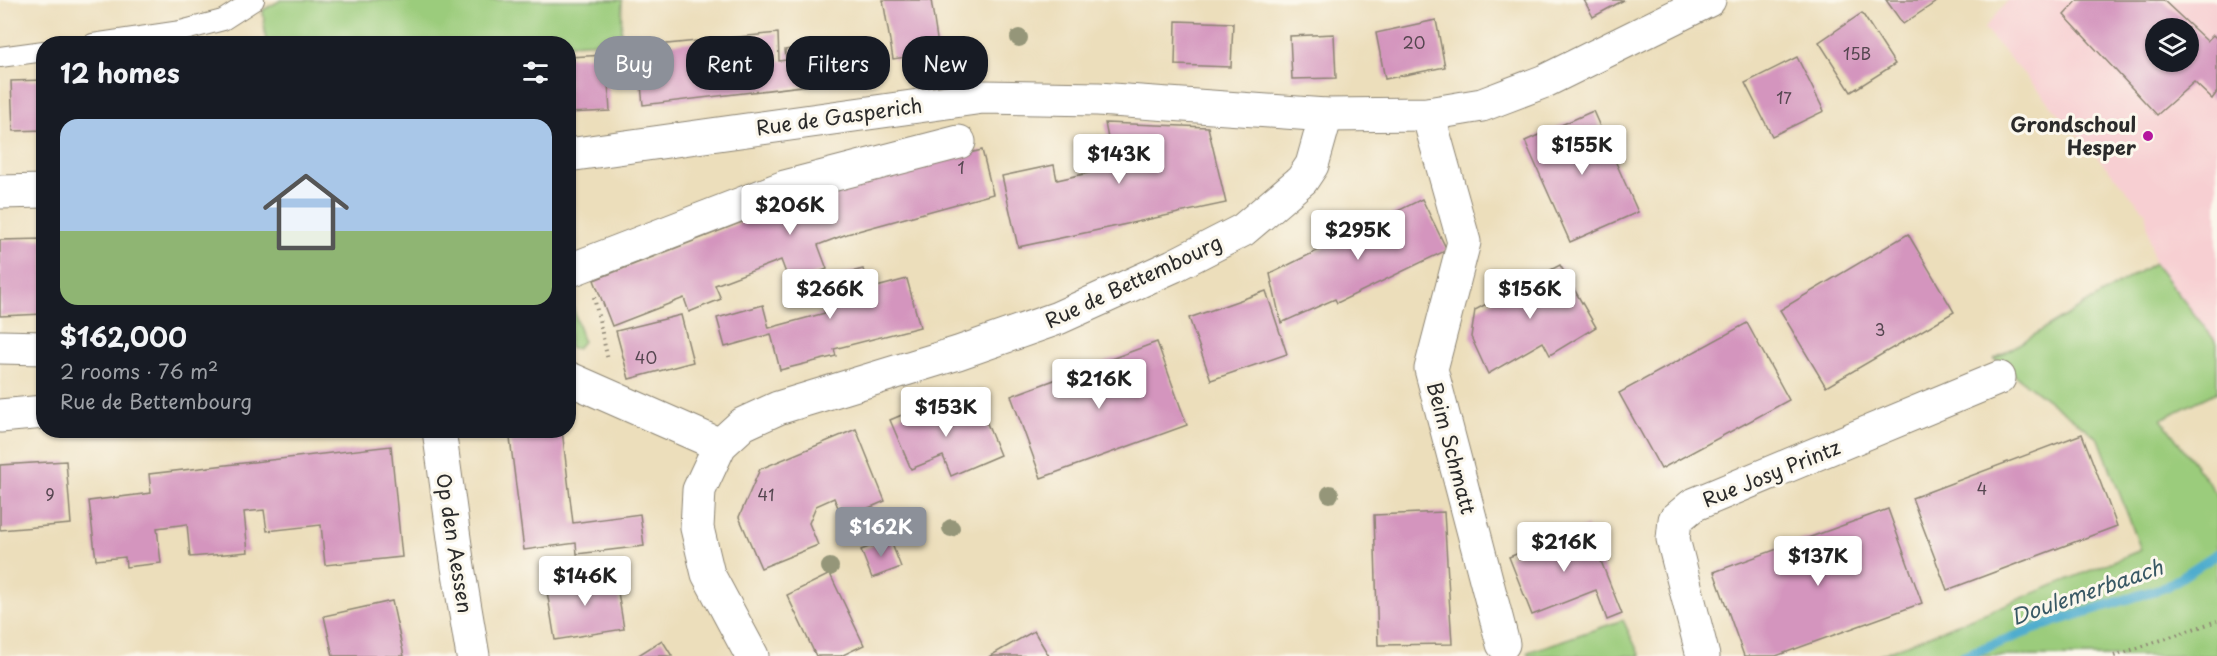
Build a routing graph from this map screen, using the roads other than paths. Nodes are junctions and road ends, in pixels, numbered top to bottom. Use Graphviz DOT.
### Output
graph roads {
  1 [pos="254,0"];
  2 [pos="1706,1"];
  3 [pos="147,36"];
  4 [pos="36,52"];
  5 [pos="0,57"];
  6 [pos="1428,114"];
  7 [pos="1326,115"];
  8 [pos="959,142"];
  9 [pos="576,154"];
  10 [pos="36,191"];
  11 [pos="0,192"];
  12 [pos="577,268"];
  13 [pos="0,347"];
  14 [pos="36,348"];
  15 [pos="2000,378"];
  16 [pos="576,382"];
  17 [pos="36,413"];
  18 [pos="0,417"];
  19 [pos="440,438"];
  20 [pos="720,445"];
  21 [pos="1503,644"];
  22 [pos="473,656"];
  23 [pos="752,656"];
  24 [pos="1703,656"];
  1 -- 3 [label="lane"];
  2 -- 6 [label="main road"];
  4 -- 5 [label="lane"];
  6 -- 7 [label="main road"];
  6 -- 21 [label="main road, Beim Schmatt"];
  7 -- 9 [label="main road, Rue de Gasperich"];
  7 -- 20 [label="main road, Rue de Bettembourg"];
  8 -- 12 [label="main road"];
  10 -- 11 [label="main road"];
  13 -- 14 [label="main road"];
  15 -- 24 [label="main road, Rue Josy Printz"];
  16 -- 20 [label="main road"];
  17 -- 18 [label="main road"];
  19 -- 22 [label="main road, Op den Aessen"];
  20 -- 23 [label="main road, Rue de Bettembourg"];
}
